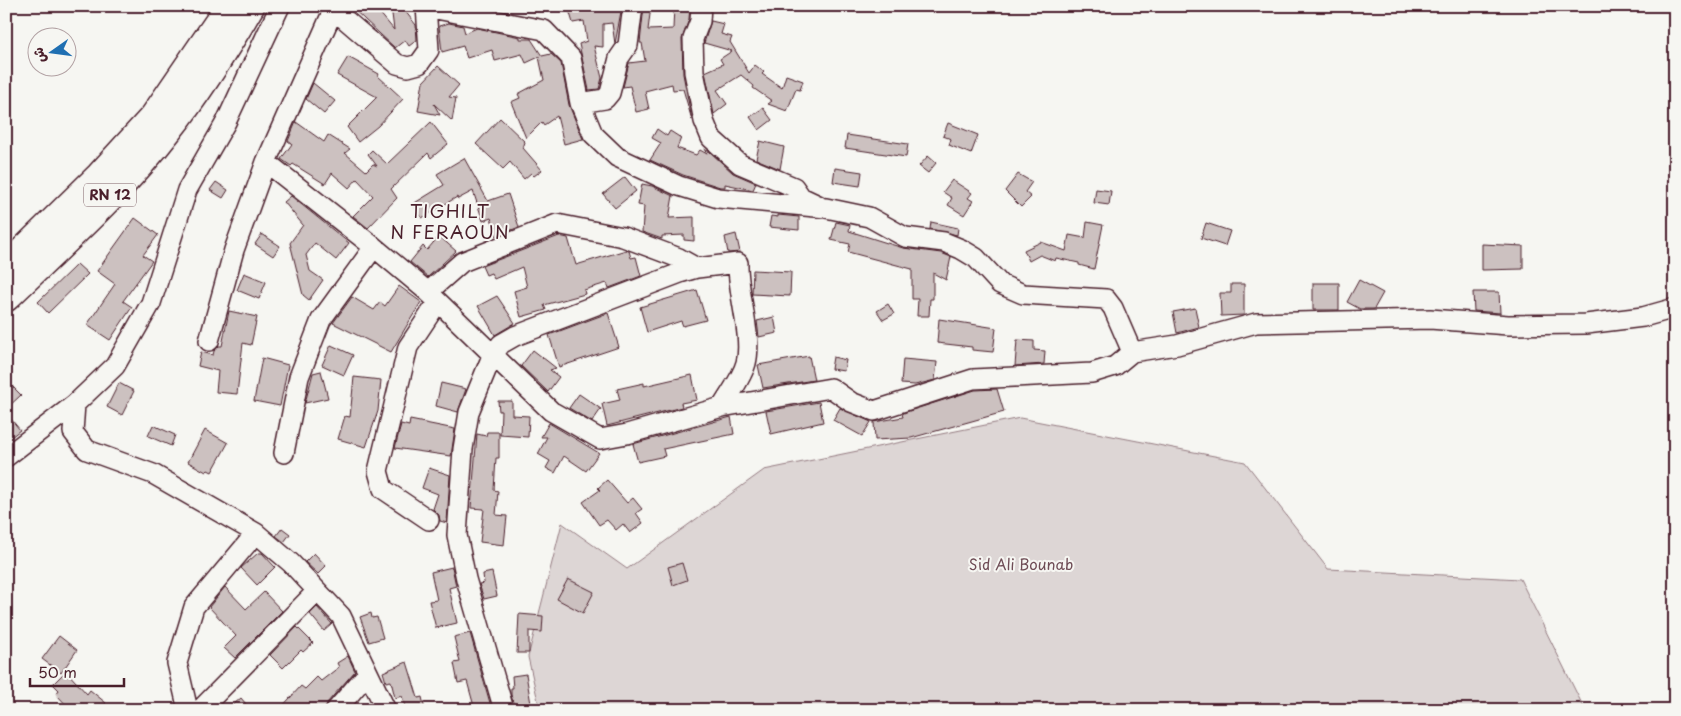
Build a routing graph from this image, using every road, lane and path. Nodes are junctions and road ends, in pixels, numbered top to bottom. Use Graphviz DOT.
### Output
graph roads {
  1 [pos="230,6"];
  2 [pos="250,6"];
  3 [pos="280,6"];
  4 [pos="633,6"];
  5 [pos="701,6"];
  6 [pos="426,7"];
  7 [pos="334,8"];
  8 [pos="580,102"];
  9 [pos="266,162"];
  10 [pos="826,208"];
  11 [pos="374,247"];
  12 [pos="6,268"];
  13 [pos="697,268"];
  14 [pos="6,296"];
  15 [pos="433,297"];
  16 [pos="1675,308"];
  17 [pos="209,341"];
  18 [pos="1132,352"];
  19 [pos="492,356"];
  20 [pos="75,404"];
  21 [pos="722,407"];
  22 [pos="284,453"];
  23 [pos="6,458"];
  24 [pos="429,520"];
  25 [pos="256,534"];
  26 [pos="317,591"];
  27 [pos="368,673"];
  28 [pos="188,710"];
  29 [pos="200,710"];
  30 [pos="336,710"];
  31 [pos="386,710"];
  32 [pos="504,710"];
  1 -- 12 [label="highway, RN 12"];
  2 -- 14 [label="highway, RN 12"];
  3 -- 20 [label="street"];
  4 -- 8 [label="street"];
  5 -- 10 [label="street"];
  6 -- 7 [label="street"];
  6 -- 8 [label="street"];
  7 -- 9 [label="street"];
  8 -- 10 [label="street"];
  9 -- 11 [label="street"];
  9 -- 17 [label="street"];
  10 -- 18 [label="street"];
  11 -- 15 [label="street"];
  11 -- 22 [label="street"];
  13 -- 15 [label="street"];
  13 -- 19 [label="street"];
  13 -- 21 [label="street"];
  15 -- 19 [label="street"];
  15 -- 24 [label="street"];
  16 -- 18 [label="street"];
  18 -- 21 [label="street"];
  19 -- 21 [label="street"];
  19 -- 32 [label="street"];
  20 -- 23 [label="street"];
  20 -- 25 [label="street"];
  25 -- 26 [label="street"];
  25 -- 28 [label="street"];
  26 -- 27 [label="street"];
  26 -- 29 [label="street"];
  27 -- 30 [label="street"];
  27 -- 31 [label="street"];
}
